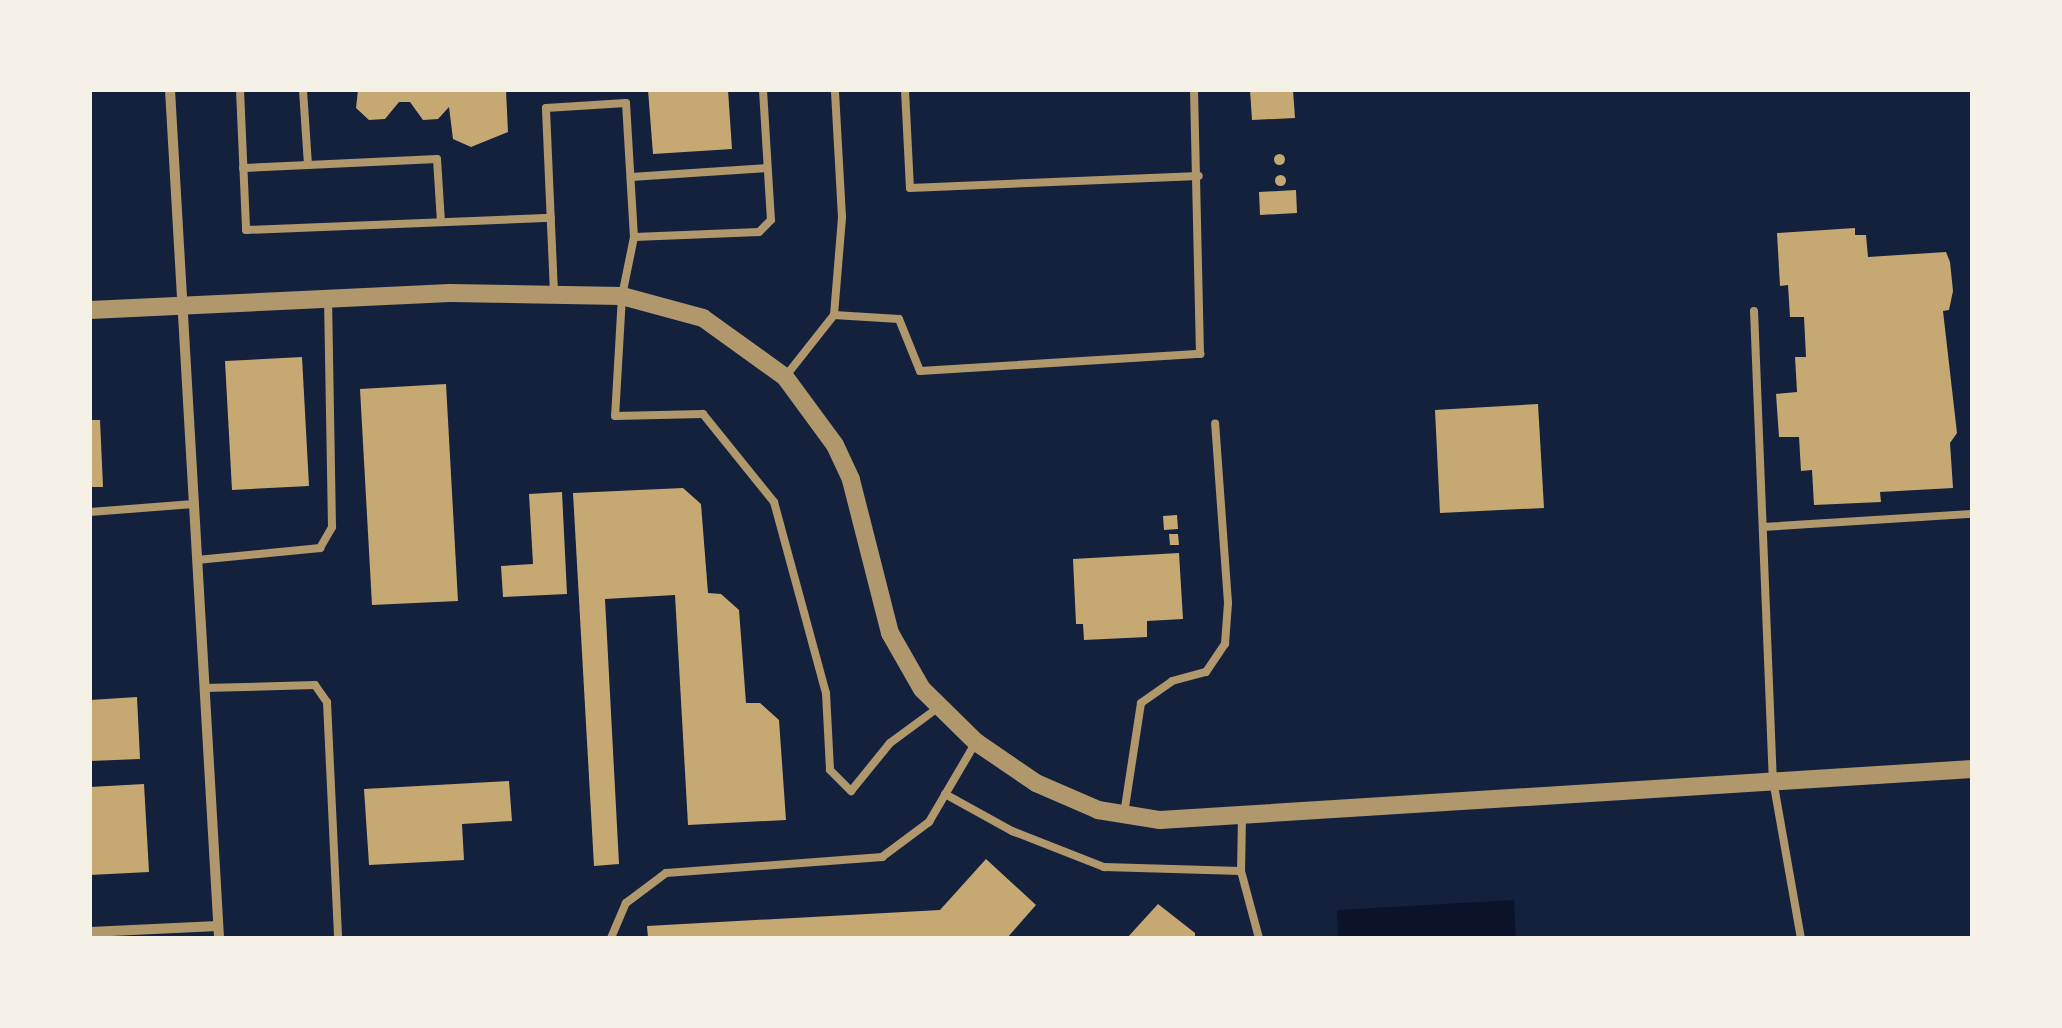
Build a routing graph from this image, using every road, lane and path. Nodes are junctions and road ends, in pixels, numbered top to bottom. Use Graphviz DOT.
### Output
graph roads {
  1 [pos="170,90"];
  2 [pos="240,90"];
  3 [pos="303,90"];
  4 [pos="763,90"];
  5 [pos="835,90"];
  6 [pos="905,90"];
  7 [pos="1194,90"];
  8 [pos="308,166"];
  9 [pos="243,168"];
  10 [pos="768,168"];
  11 [pos="631,176"];
  12 [pos="1199,176"];
  13 [pos="551,218"];
  14 [pos="440,222"];
  15 [pos="634,237"];
  16 [pos="554,295"];
  17 [pos="622,296"];
  18 [pos="328,298"];
  19 [pos="184,306"];
  20 [pos="90,310"];
  21 [pos="1754,311"];
  22 [pos="834,314"];
  23 [pos="785,377"];
  24 [pos="1215,423"];
  25 [pos="194,504"];
  26 [pos="90,512"];
  27 [pos="1972,514"];
  28 [pos="1763,527"];
  29 [pos="197,560"];
  30 [pos="204,688"];
  31 [pos="939,707"];
  32 [pos="976,742"];
  33 [pos="1972,769"];
  34 [pos="1773,780"];
  35 [pos="946,794"];
  36 [pos="1124,814"];
  37 [pos="1242,816"];
  38 [pos="1241,872"];
  39 [pos="90,932"];
  40 [pos="219,932"];
  41 [pos="338,938"];
  42 [pos="610,938"];
  43 [pos="1259,938"];
  44 [pos="1801,938"];
  1 -- 19 [label="street"];
  2 -- 9 [label="lane"];
  3 -- 8 [label="lane"];
  4 -- 10 [label="lane"];
  5 -- 22 [label="lane"];
  6 -- 12 [label="lane"];
  7 -- 12 [label="lane"];
  8 -- 9 [label="lane"];
  8 -- 14 [label="lane"];
  9 -- 14 [label="lane"];
  10 -- 11 [label="lane"];
  10 -- 15 [label="lane"];
  11 -- 13 [label="lane"];
  11 -- 15 [label="lane"];
  12 -- 22 [label="lane"];
  13 -- 14 [label="lane"];
  13 -- 16 [label="lane"];
  15 -- 17 [label="lane"];
  16 -- 17 [label="street"];
  16 -- 18 [label="street"];
  17 -- 23 [label="street"];
  17 -- 31 [label="lane"];
  18 -- 19 [label="street"];
  18 -- 29 [label="lane"];
  19 -- 20 [label="street"];
  19 -- 25 [label="street"];
  21 -- 28 [label="lane"];
  22 -- 23 [label="lane"];
  23 -- 31 [label="street"];
  24 -- 36 [label="lane"];
  25 -- 26 [label="lane"];
  25 -- 29 [label="street"];
  27 -- 28 [label="lane"];
  28 -- 34 [label="lane"];
  29 -- 30 [label="street"];
  30 -- 40 [label="street"];
  30 -- 41 [label="lane"];
  31 -- 32 [label="street"];
  32 -- 35 [label="lane"];
  32 -- 36 [label="street"];
  33 -- 34 [label="street"];
  34 -- 37 [label="street"];
  34 -- 44 [label="lane"];
  35 -- 38 [label="lane"];
  35 -- 42 [label="lane"];
  36 -- 37 [label="street"];
  37 -- 38 [label="lane"];
  38 -- 43 [label="lane"];
  39 -- 40 [label="street"];
}
